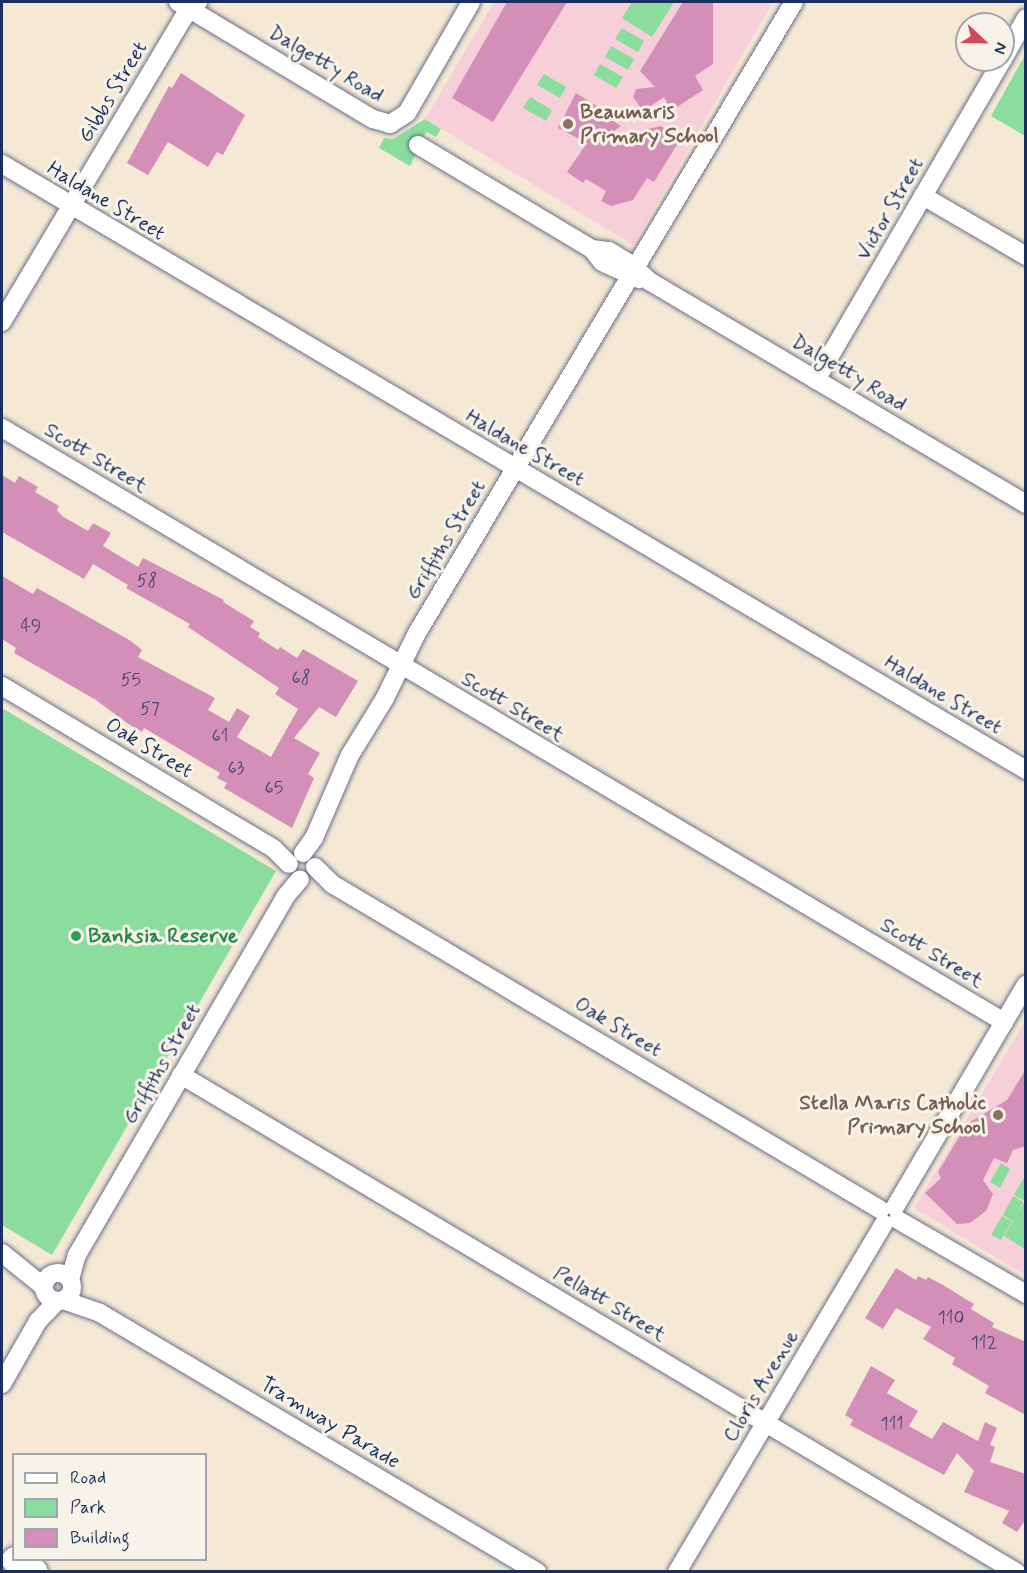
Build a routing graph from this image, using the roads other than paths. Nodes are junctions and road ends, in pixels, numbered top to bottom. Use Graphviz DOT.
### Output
graph roads {
  1 [pos="471,2"];
  2 [pos="794,2"];
  3 [pos="189,4"];
  4 [pos="1026,18"];
  5 [pos="1015,38"];
  6 [pos="995,72"];
  7 [pos="418,145"];
  8 [pos="2,164"];
  9 [pos="923,196"];
  10 [pos="71,206"];
  11 [pos="1026,256"];
  12 [pos="632,273"];
  13 [pos="2,322"];
  14 [pos="816,380"];
  15 [pos="2,428"];
  16 [pos="514,467"];
  17 [pos="1026,504"];
  18 [pos="400,666"];
  19 [pos="2,686"];
  20 [pos="1026,770"];
  21 [pos="302,866"];
  22 [pos="1026,985"];
  23 [pos="1004,1022"];
  24 [pos="182,1075"];
  25 [pos="890,1215"];
  26 [pos="8,1257"];
  27 [pos="58,1287"];
  28 [pos="1026,1294"];
  29 [pos="2,1384"];
  30 [pos="765,1423"];
  31 [pos="17,1561"];
  32 [pos="35,1572"];
  33 [pos="537,1572"];
  34 [pos="677,1572"];
  35 [pos="1016,1572"];
  1 -- 3 [label="street, Dalgetty Road"];
  2 -- 12 [label="street, Griffiths Street"];
  3 -- 10 [label="street, Gibbs Street"];
  4 -- 5 [label="street, Victor Street"];
  6 -- 9 [label="street, Victor Street"];
  7 -- 12 [label="street, Dalgetty Road"];
  8 -- 10 [label="street, Haldane Street"];
  9 -- 11 [label="street"];
  9 -- 14 [label="street, Victor Street"];
  10 -- 13 [label="street, Gibbs Street"];
  10 -- 16 [label="street, Haldane Street"];
  12 -- 14 [label="street, Dalgetty Road"];
  12 -- 16 [label="street, Griffiths Street"];
  14 -- 17 [label="street, Dalgetty Road"];
  15 -- 18 [label="street, Scott Street"];
  16 -- 18 [label="street, Griffiths Street"];
  16 -- 20 [label="street, Haldane Street"];
  18 -- 21 [label="street, Griffiths Street"];
  18 -- 23 [label="street, Scott Street"];
  19 -- 21 [label="street, Oak Street"];
  21 -- 24 [label="street, Griffiths Street"];
  21 -- 25 [label="street, Oak Street"];
  22 -- 23 [label="street, Cloris Avenue"];
  23 -- 25 [label="street, Cloris Avenue"];
  24 -- 27 [label="street, Griffiths Street"];
  24 -- 30 [label="street, Pellatt Street"];
  25 -- 28 [label="street, Oak Street"];
  25 -- 30 [label="street, Cloris Avenue"];
  26 -- 27 [label="street, Tramway Parade"];
  27 -- 29 [label="street, Griffiths Street"];
  27 -- 33 [label="street, Tramway Parade"];
  30 -- 34 [label="street, Cloris Avenue"];
  30 -- 35 [label="street, Pellatt Street"];
  31 -- 32 [label="street"];
}
